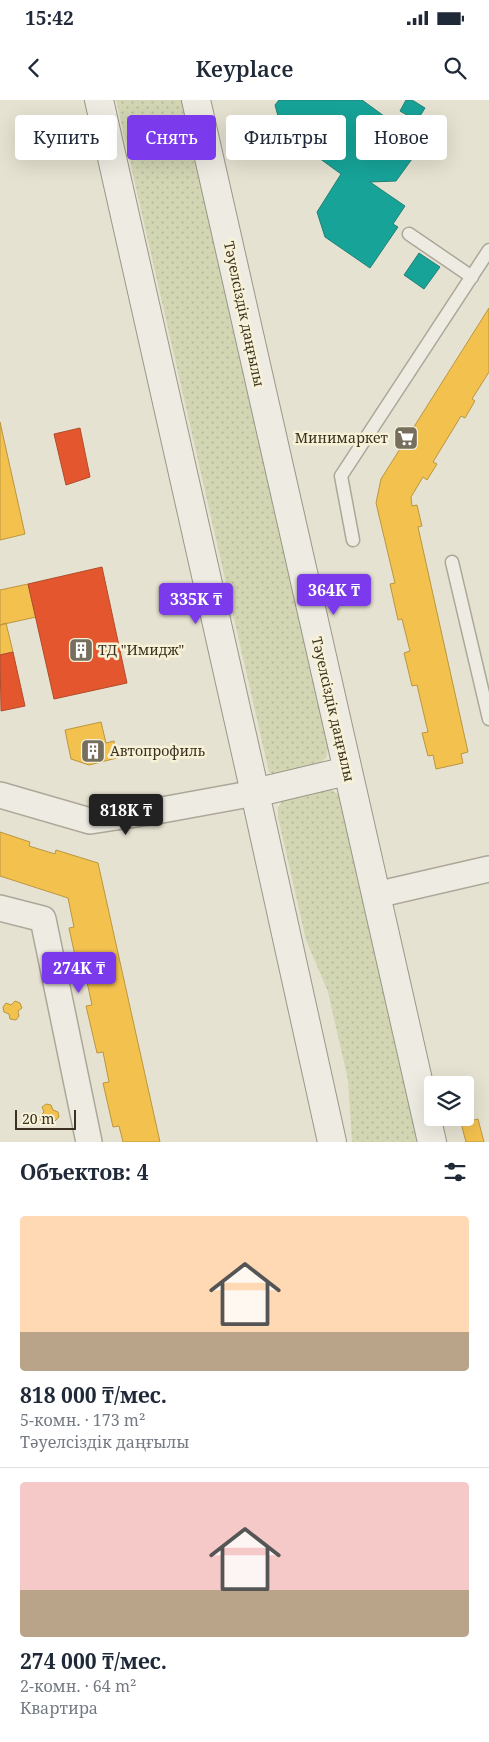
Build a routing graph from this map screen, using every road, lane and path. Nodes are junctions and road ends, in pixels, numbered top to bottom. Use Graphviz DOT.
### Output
graph roads {
  1 [pos="99,100"];
  2 [pos="196,100"];
  3 [pos="409,234"];
  4 [pos="489,250"];
  5 [pos="472,277"];
  6 [pos="353,540"];
  7 [pos="452,562"];
  8 [pos="489,719"];
  9 [pos="347,771"];
  10 [pos="255,792"];
  11 [pos="0,795"];
  12 [pos="489,869"];
  13 [pos="376,895"];
  14 [pos="0,908"];
  15 [pos="89,1142"];
  16 [pos="332,1142"];
  17 [pos="432,1142"];
  1 -- 10 [label="street"];
  2 -- 9 [label="street, Тәуелсіздік даңғылы"];
  3 -- 5 [label="lane"];
  4 -- 5 [label="lane"];
  5 -- 6 [label="lane"];
  7 -- 8 [label="lane"];
  9 -- 10 [label="street"];
  9 -- 13 [label="street, Тәуелсіздік даңғылы"];
  10 -- 11 [label="street"];
  10 -- 16 [label="street"];
  12 -- 13 [label="street"];
  13 -- 17 [label="street, Тәуелсіздік даңғылы"];
  14 -- 15 [label="street"];
}
